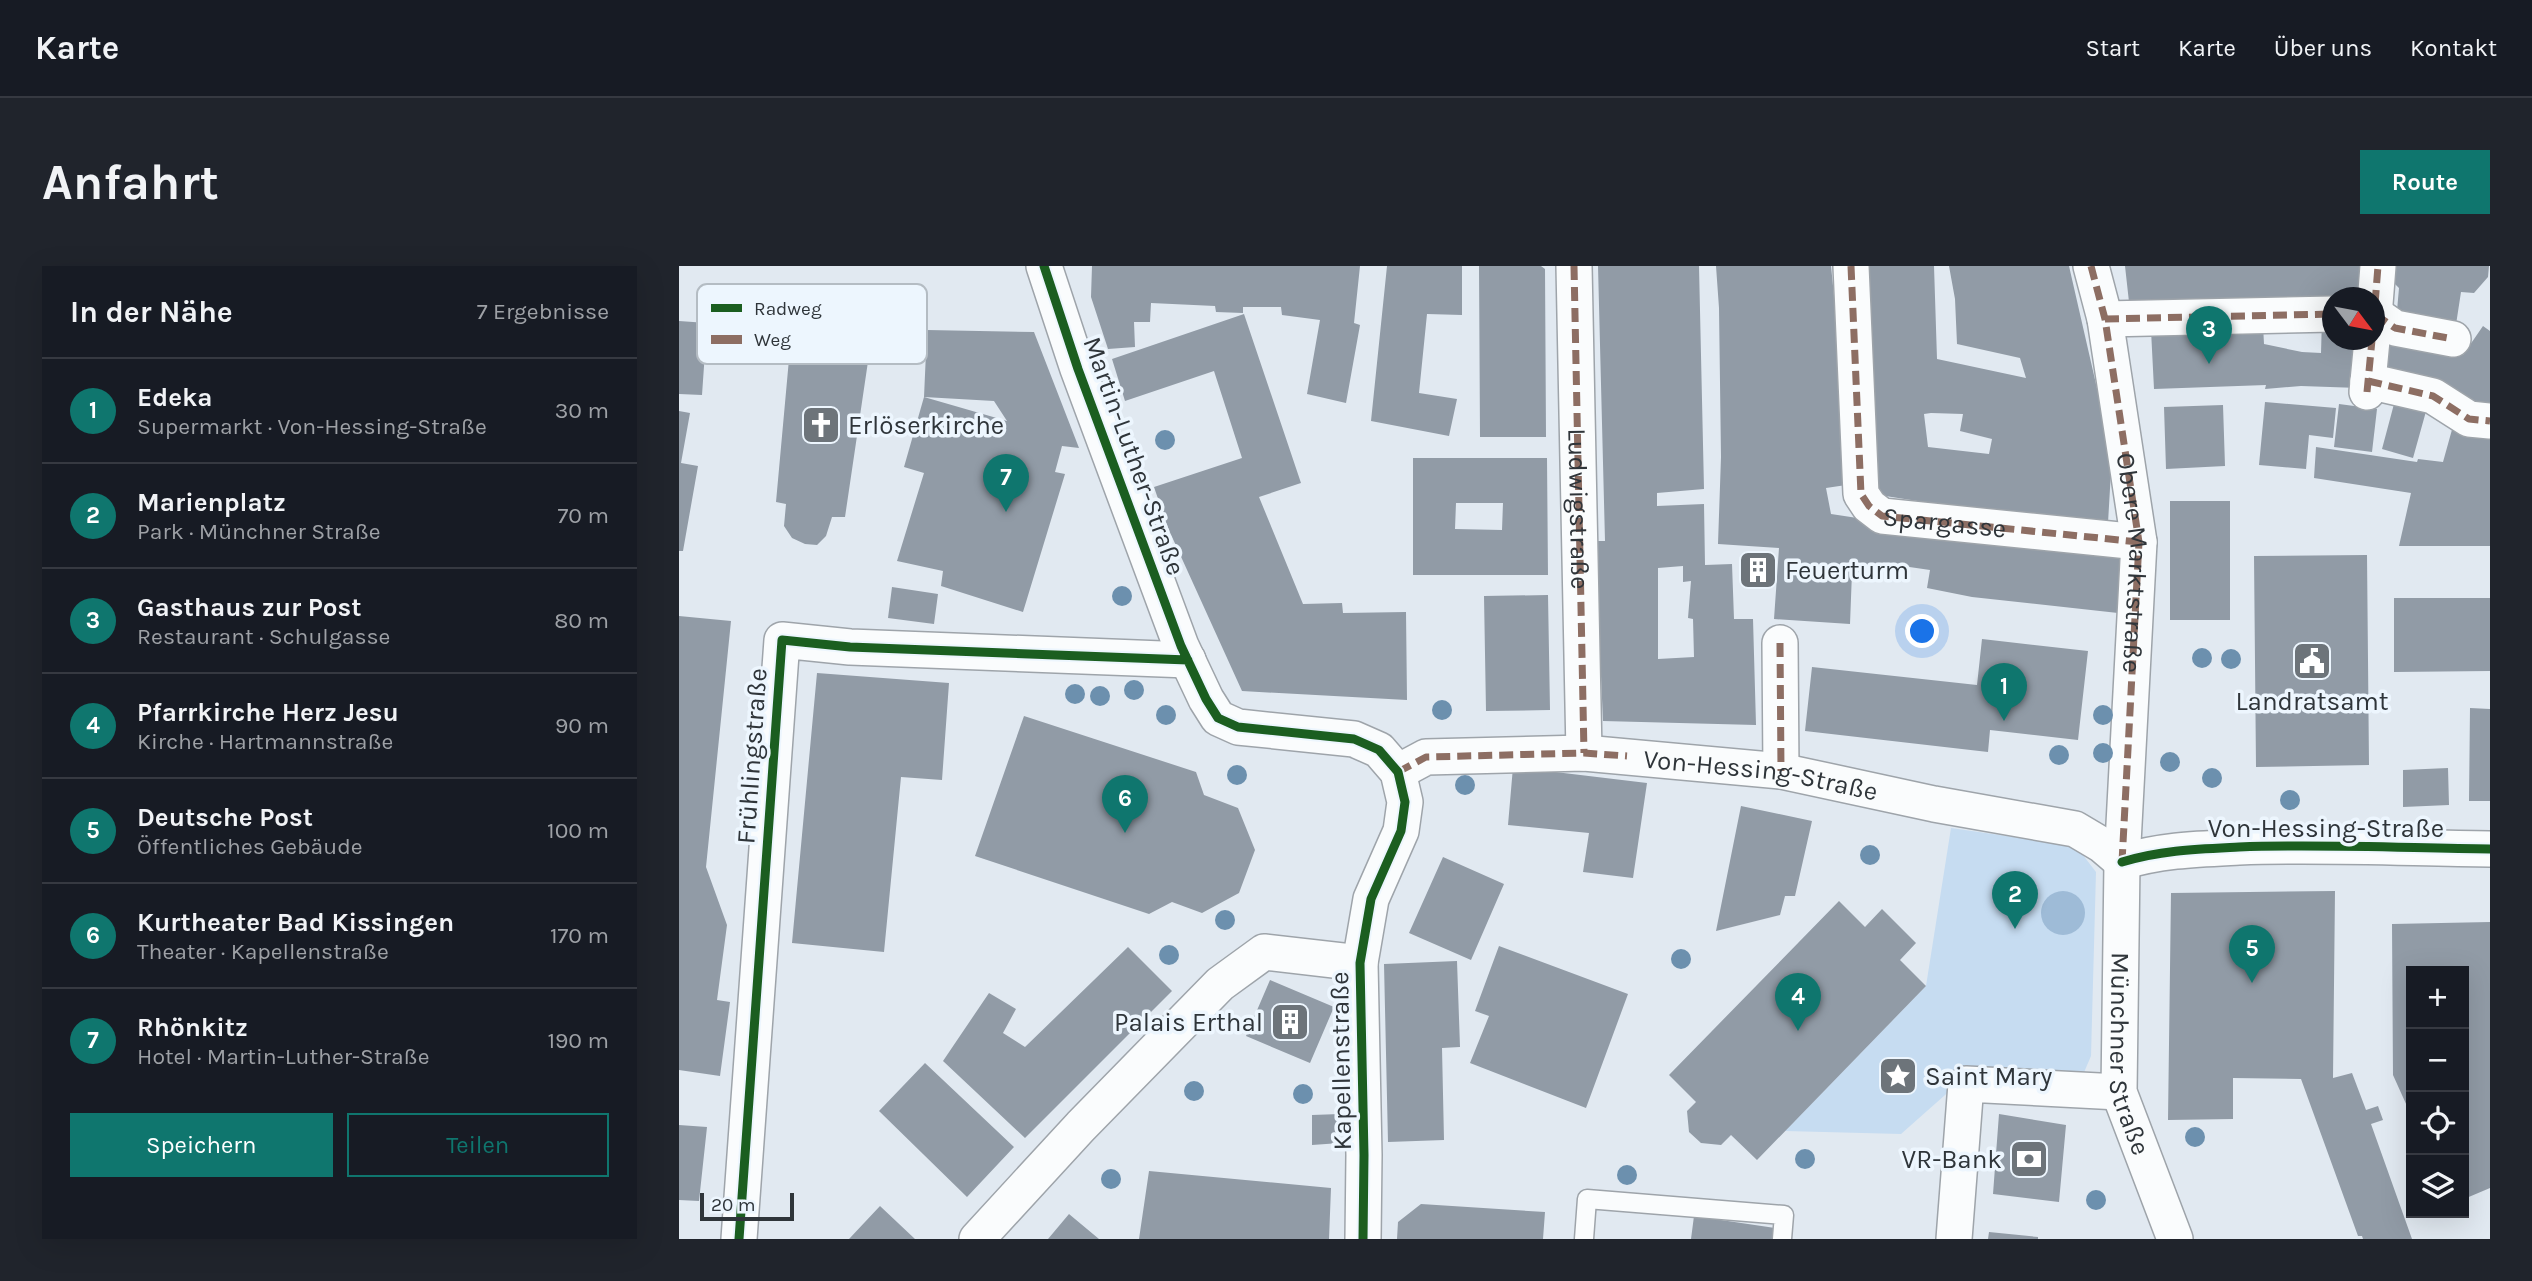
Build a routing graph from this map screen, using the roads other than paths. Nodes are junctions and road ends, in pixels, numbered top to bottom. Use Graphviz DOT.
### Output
graph roads {
  1 [pos="1044,266"];
  2 [pos="1574,266"];
  3 [pos="1851,266"];
  4 [pos="2091,266"];
  5 [pos="2378,266"];
  6 [pos="2376,287"];
  7 [pos="2322,314"];
  8 [pos="2105,319"];
  9 [pos="2385,321"];
  10 [pos="2453,339"];
  11 [pos="2371,350"];
  12 [pos="2490,421"];
  13 [pos="2139,542"];
  14 [pos="1780,643"];
  15 [pos="1188,660"];
  16 [pos="1584,753"];
  17 [pos="1781,771"];
  18 [pos="1398,772"];
  19 [pos="2490,849"];
  20 [pos="2123,862"];
  21 [pos="1360,963"];
  22 [pos="2119,1092"];
  23 [pos="739,1239"];
  24 [pos="977,1239"];
  25 [pos="1363,1239"];
  26 [pos="1584,1239"];
  27 [pos="1781,1239"];
  28 [pos="1954,1239"];
  29 [pos="2175,1239"];
  1 -- 15 [label="street, Martin-Luther-Straße"];
  2 -- 16 [label="street, Ludwigstraße"];
  3 -- 13 [label="street, Spargasse"];
  4 -- 8 [label="street, Obere Marktstraße"];
  5 -- 6 [label="street"];
  7 -- 8 [label="street"];
  8 -- 13 [label="street, Obere Marktstraße"];
  9 -- 10 [label="street"];
  11 -- 12 [label="street"];
  13 -- 20 [label="street, Obere Marktstraße"];
  14 -- 17 [label="street"];
  15 -- 18 [label="street"];
  15 -- 23 [label="street, Frühlingstraße"];
  16 -- 17 [label="street, Von-Hessing-Straße"];
  16 -- 18 [label="street, Von-Hessing-Straße"];
  17 -- 20 [label="street, Von-Hessing-Straße"];
  18 -- 21 [label="street, Kapellenstraße"];
  19 -- 20 [label="street, Von-Hessing-Straße"];
  20 -- 22 [label="street, Münchner Straße"];
  21 -- 24 [label="street"];
  21 -- 25 [label="street, Kapellenstraße"];
  22 -- 28 [label="street"];
  22 -- 29 [label="street, Münchner Straße"];
  26 -- 27 [label="lane"];
}
